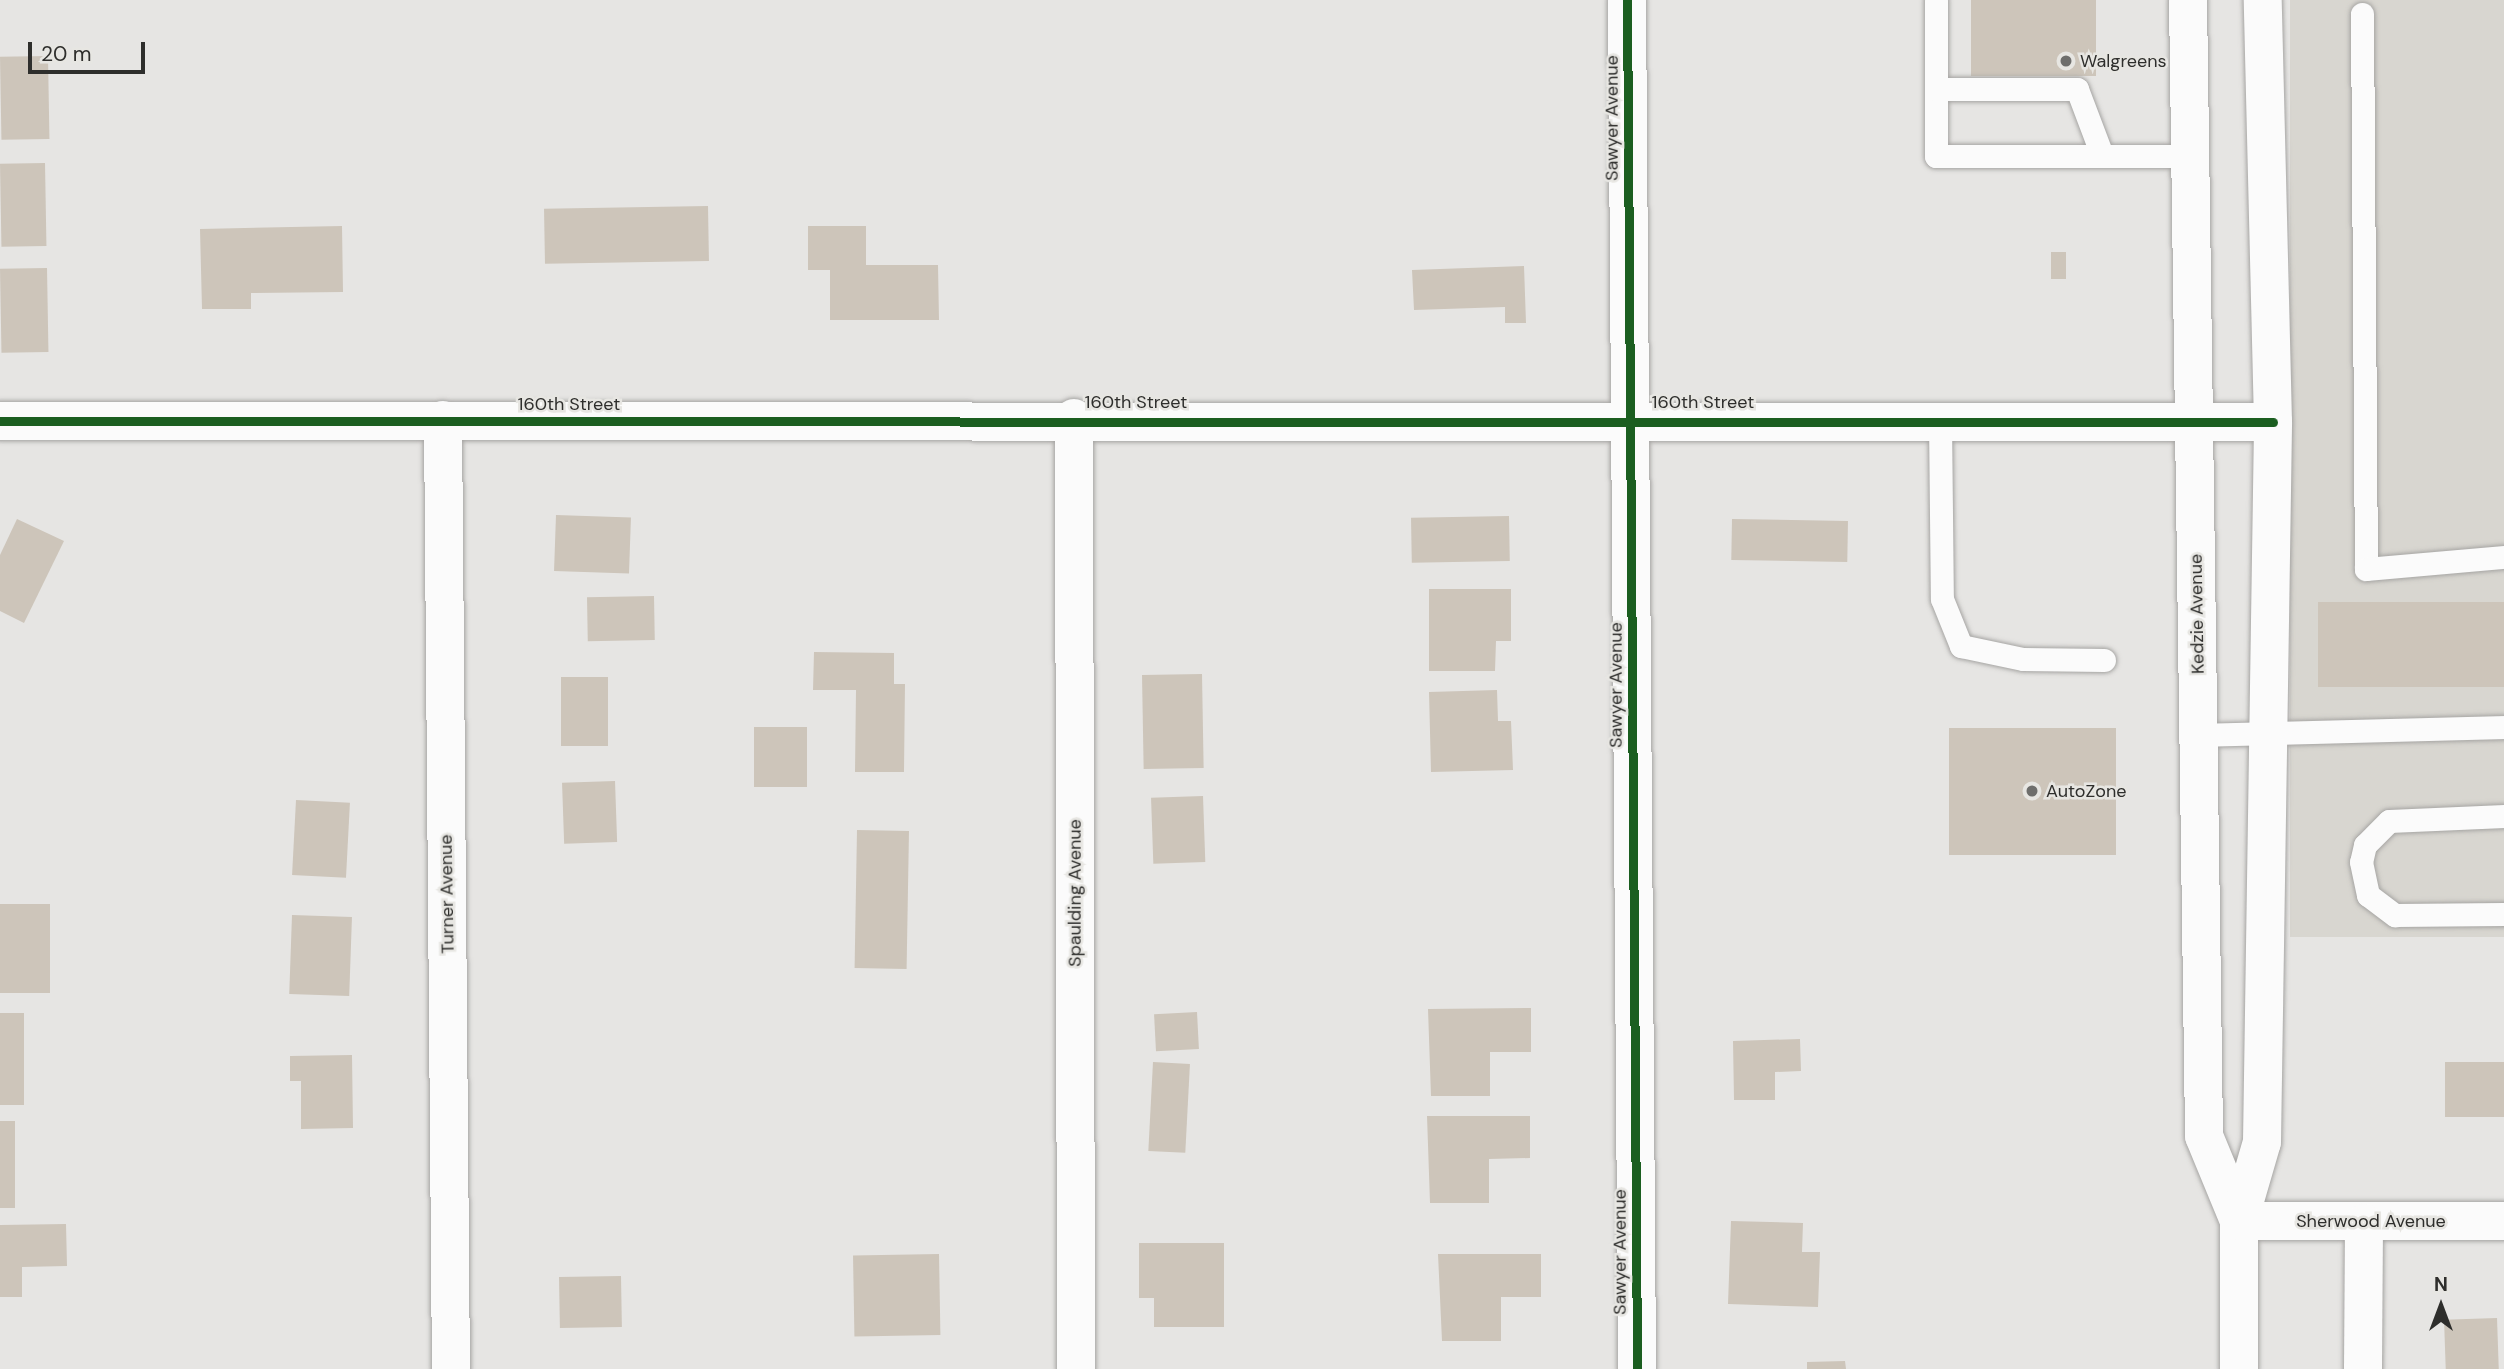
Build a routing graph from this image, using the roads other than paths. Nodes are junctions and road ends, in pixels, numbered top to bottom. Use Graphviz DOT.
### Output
graph roads {
  1 [pos="1627,0"];
  2 [pos="2188,0"];
  3 [pos="2263,0"];
  4 [pos="1936,2"];
  5 [pos="2362,13"];
  6 [pos="1936,89"];
  7 [pos="2102,155"];
  8 [pos="2190,156"];
  9 [pos="1630,417"];
  10 [pos="1074,418"];
  11 [pos="1940,419"];
  12 [pos="443,420"];
  13 [pos="2194,420"];
  14 [pos="0,421"];
  15 [pos="2273,422"];
  16 [pos="2504,557"];
  17 [pos="2104,660"];
  18 [pos="2504,727"];
  19 [pos="2263,732"];
  20 [pos="2198,735"];
  21 [pos="2504,816"];
  22 [pos="2504,914"];
  23 [pos="2239,1221"];
  24 [pos="2504,1221"];
  25 [pos="2364,1223"];
  26 [pos="451,1369"];
  27 [pos="1076,1369"];
  28 [pos="1637,1369"];
  29 [pos="2239,1369"];
  30 [pos="2363,1369"];
  1 -- 9 [label="street, Sawyer Avenue"];
  2 -- 8 [label="street, Kedzie Avenue"];
  3 -- 15 [label="street, Kedzie Avenue"];
  4 -- 6 [label="lane"];
  5 -- 16 [label="lane"];
  6 -- 7 [label="lane"];
  6 -- 7 [label="lane"];
  7 -- 8 [label="lane"];
  8 -- 13 [label="street, Kedzie Avenue"];
  9 -- 10 [label="street, 160th Street"];
  9 -- 11 [label="street, 160th Street"];
  9 -- 28 [label="street, Sawyer Avenue"];
  10 -- 12 [label="street, 160th Street"];
  10 -- 27 [label="street, Spaulding Avenue"];
  11 -- 13 [label="street, 160th Street"];
  11 -- 17 [label="lane"];
  12 -- 14 [label="street, 160th Street"];
  12 -- 26 [label="street, Turner Avenue"];
  13 -- 15 [label="street, 160th Street"];
  13 -- 20 [label="street, Kedzie Avenue"];
  15 -- 19 [label="street, Kedzie Avenue"];
  18 -- 19 [label="lane"];
  19 -- 20 [label="lane"];
  19 -- 23 [label="street, Kedzie Avenue"];
  20 -- 23 [label="street, Kedzie Avenue"];
  21 -- 22 [label="lane"];
  23 -- 25 [label="street, Sherwood Avenue"];
  23 -- 29 [label="street, Kedzie Avenue"];
  24 -- 25 [label="street, Sherwood Avenue"];
  25 -- 30 [label="street"];
}
